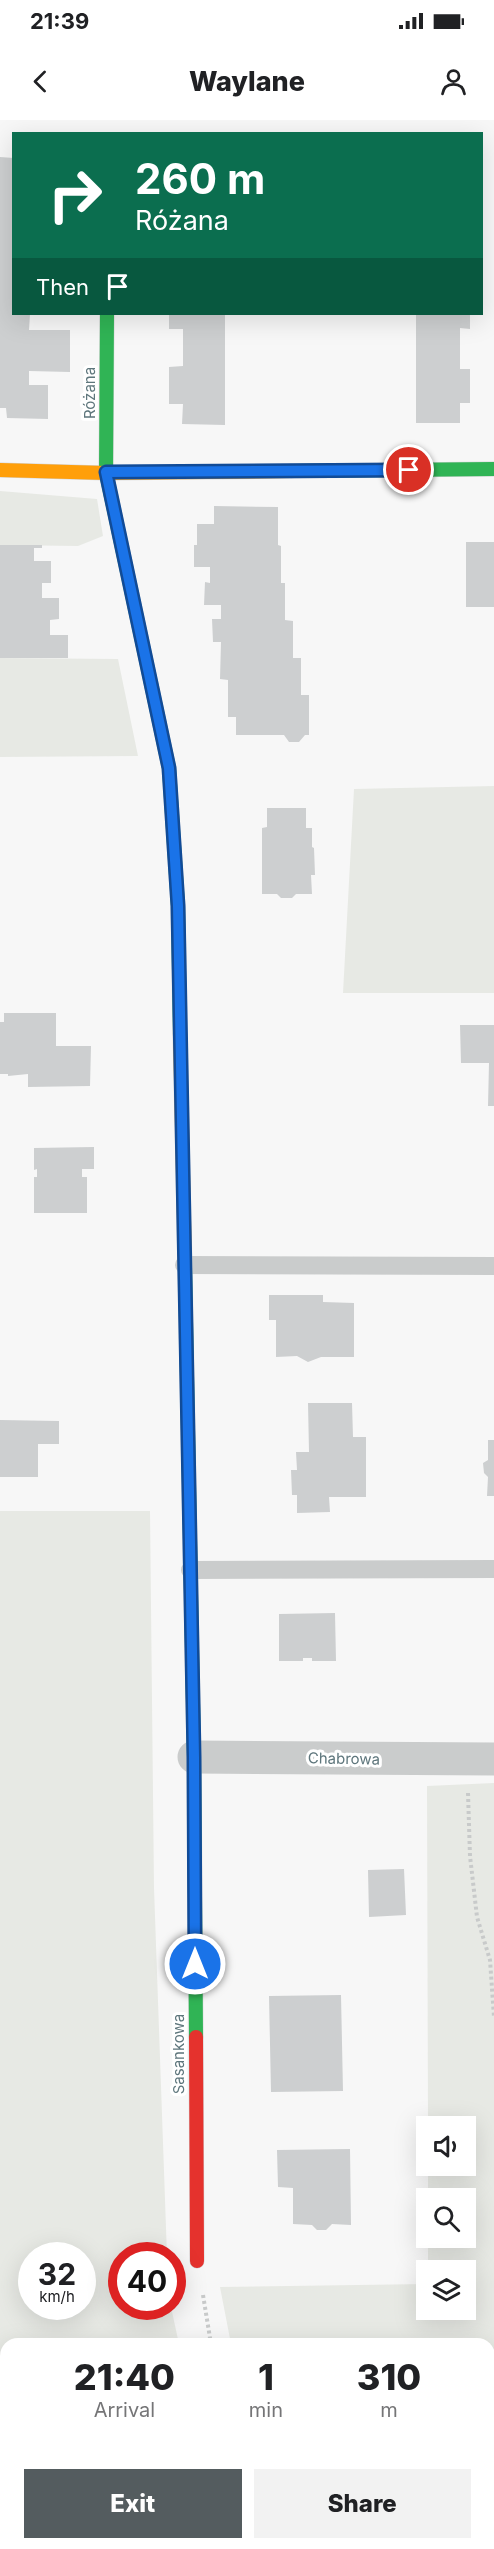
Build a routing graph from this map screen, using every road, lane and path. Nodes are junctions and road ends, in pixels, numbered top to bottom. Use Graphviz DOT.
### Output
graph roads {
  1 [pos="107,315"];
  2 [pos="494,469"];
  3 [pos="0,470"];
  4 [pos="106,472"];
  5 [pos="184,1265"];
  6 [pos="494,1266"];
  7 [pos="494,1569"];
  8 [pos="190,1570"];
  9 [pos="194,1757"];
  10 [pos="481,1759"];
  11 [pos="494,2017"];
  12 [pos="197,2262"];
  13 [pos="211,2338"];
  1 -- 4 [label="street, Różana"];
  2 -- 4 [label="street"];
  3 -- 4 [label="street"];
  4 -- 5 [label="street, Sasankowa"];
  5 -- 6 [label="lane"];
  5 -- 8 [label="street, Sasankowa"];
  7 -- 8 [label="lane"];
  8 -- 9 [label="street, Sasankowa"];
  9 -- 10 [label="street, Chabrowa"];
  9 -- 12 [label="street, Sasankowa"];
  10 -- 11 [label="path"];
  12 -- 13 [label="path"];
}
